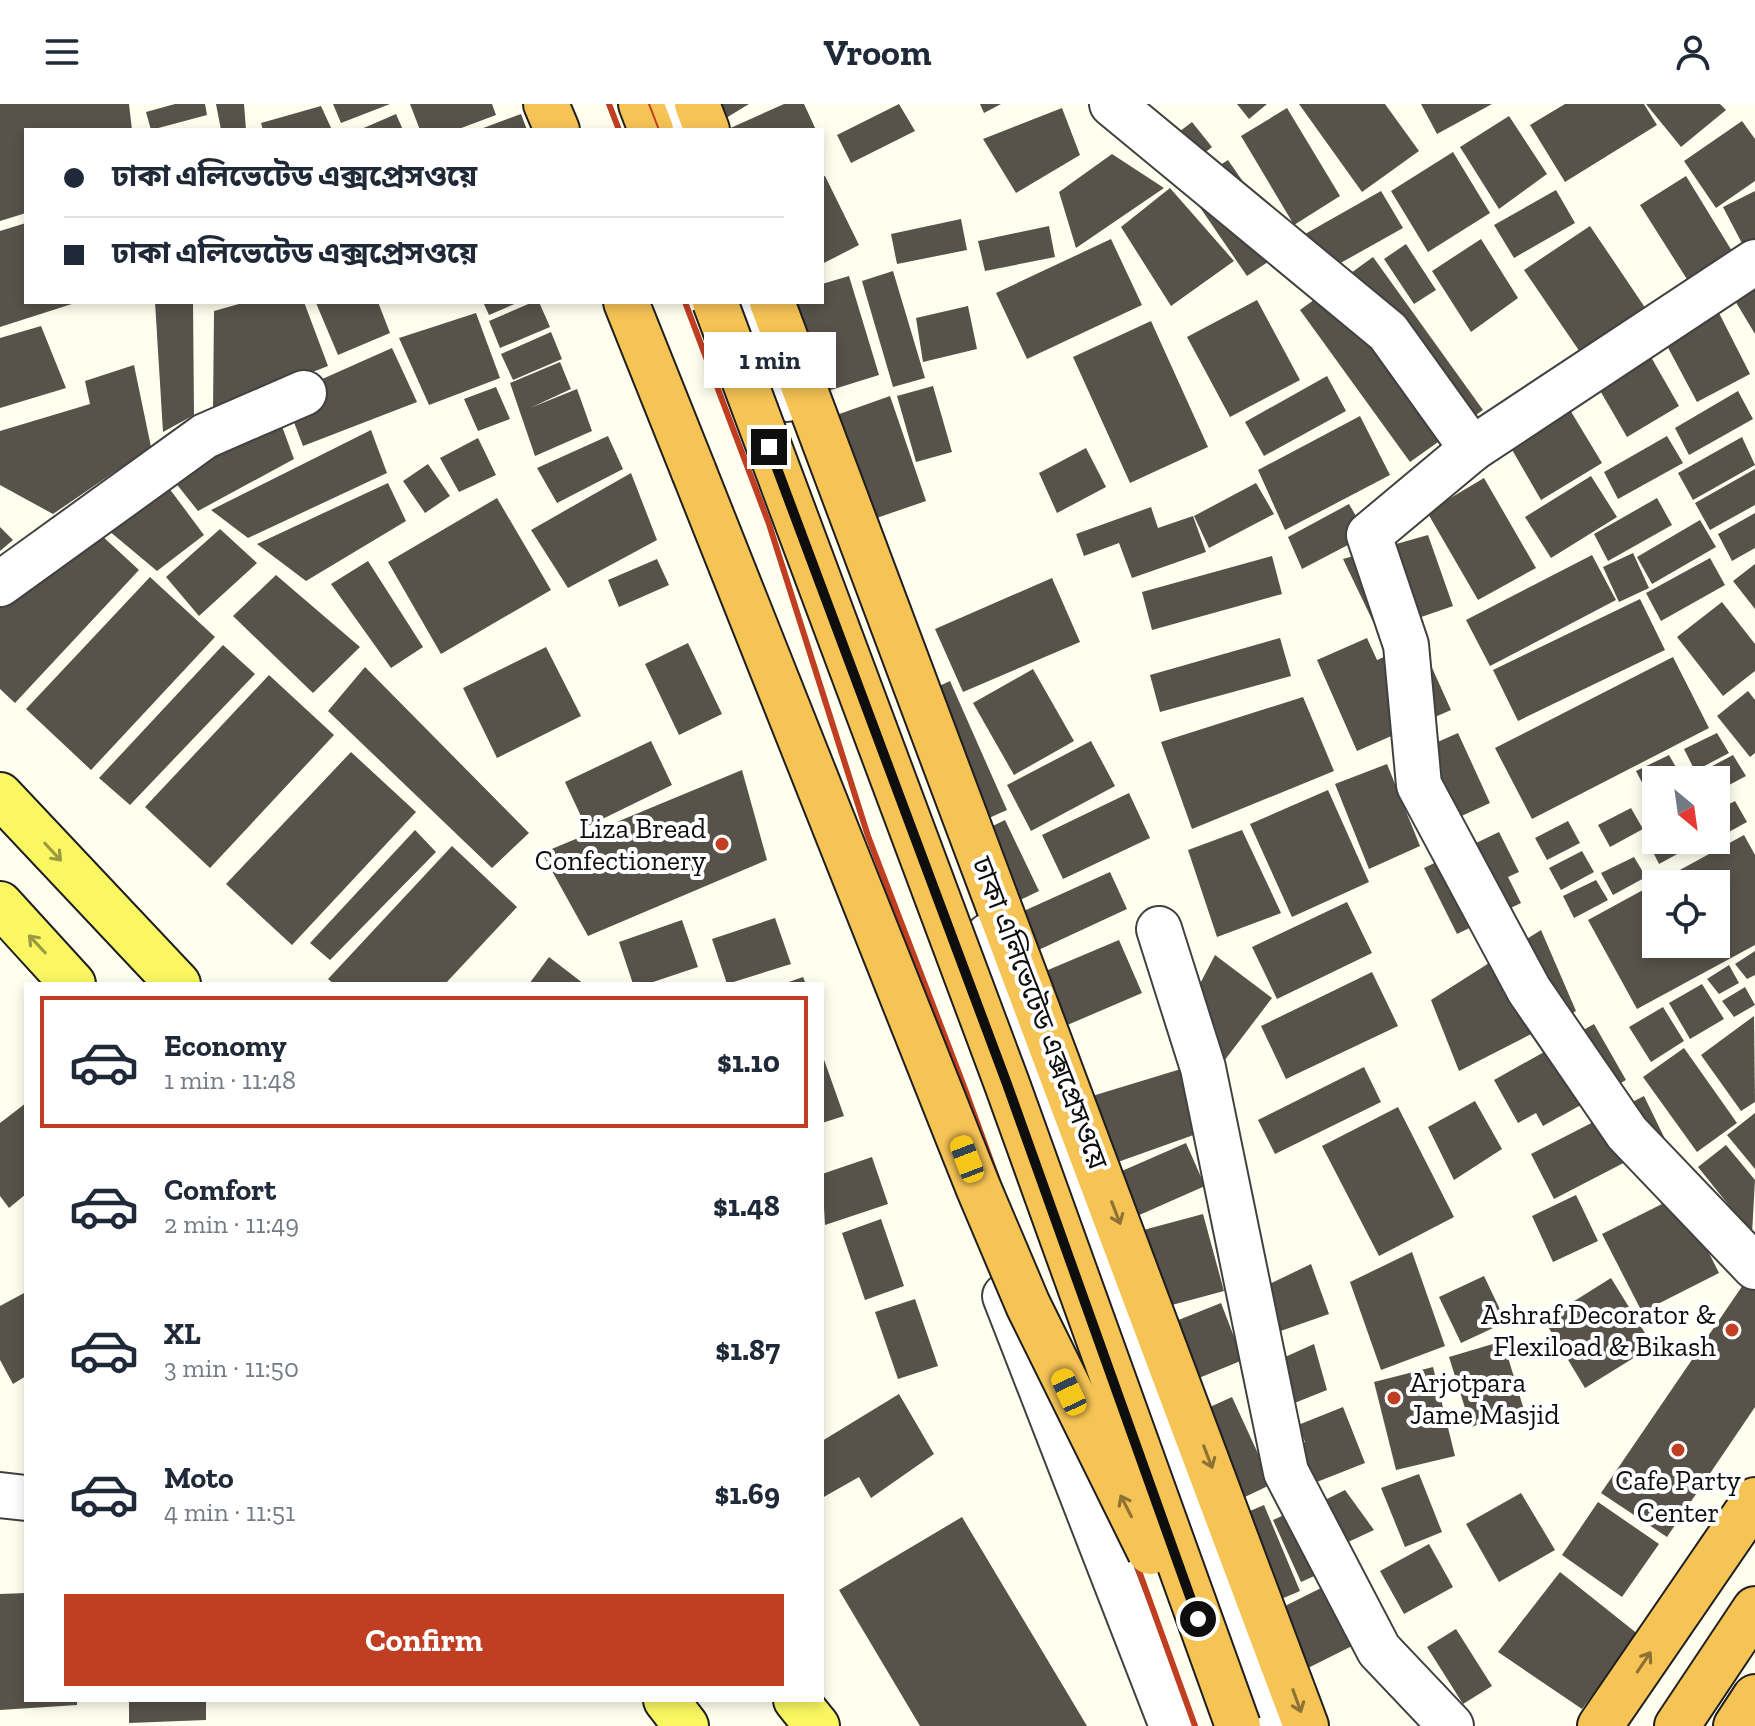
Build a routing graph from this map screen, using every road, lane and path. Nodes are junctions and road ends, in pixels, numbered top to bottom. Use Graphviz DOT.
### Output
graph roads {
  1 [pos="544,104"];
  2 [pos="641,104"];
  3 [pos="667,104"];
  4 [pos="697,104"];
  5 [pos="1112,104"];
  6 [pos="553,128"];
  7 [pos="650,128"];
  8 [pos="675,128"];
  9 [pos="706,128"];
  10 [pos="1755,262"];
  11 [pos="620,304"];
  12 [pos="627,304"];
  13 [pos="716,304"];
  14 [pos="748,304"];
  15 [pos="773,304"];
  16 [pos="304,393"];
  17 [pos="1472,449"];
  18 [pos="0,584"];
  19 [pos="0,795"];
  20 [pos="0,904"];
  21 [pos="1159,929"];
  22 [pos="71,982"];
  23 [pos="176,982"];
  24 [pos="1755,1267"];
  25 [pos="0,1495"];
  26 [pos="24,1498"];
  27 [pos="1755,1500"];
  28 [pos="1755,1609"];
  29 [pos="1198,1619"];
  30 [pos="1755,1697"];
  31 [pos="668,1702"];
  32 [pos="798,1702"];
  33 [pos="686,1726"];
  34 [pos="817,1726"];
  35 [pos="1172,1726"];
  36 [pos="1238,1726"];
  37 [pos="1261,1726"];
  38 [pos="1306,1726"];
  39 [pos="1451,1726"];
  40 [pos="1600,1726"];
  41 [pos="1677,1726"];
  42 [pos="1736,1726"];
  1 -- 6 [label="highway"];
  2 -- 7 [label="highway"];
  3 -- 8 [label="street"];
  4 -- 9 [label="highway"];
  5 -- 17 [label="street"];
  10 -- 17 [label="street"];
  11 -- 35 [label="street"];
  29 -- 12 [label="highway, one-way, bridge"];
  13 -- 29 [label="highway, ঢাকা এলিভেটেড এক্সপ্রেসওয়ে, bridge"];
  14 -- 37 [label="street"];
  15 -- 38 [label="highway, ঢাকা এলিভেটেড এক্সপ্রেসওয়ে, one-way"];
  16 -- 18 [label="street"];
  17 -- 24 [label="street"];
  19 -- 23 [label="main road, one-way"];
  22 -- 20 [label="main road, one-way"];
  21 -- 39 [label="street"];
  25 -- 26 [label="street"];
  40 -- 27 [label="highway, one-way"];
  28 -- 41 [label="highway"];
  29 -- 36 [label="highway, ঢাকা এলিভেটেড এক্সপ্রেসওয়ে, bridge"];
  30 -- 42 [label="highway"];
  31 -- 33 [label="main road"];
  32 -- 34 [label="main road"];
}
